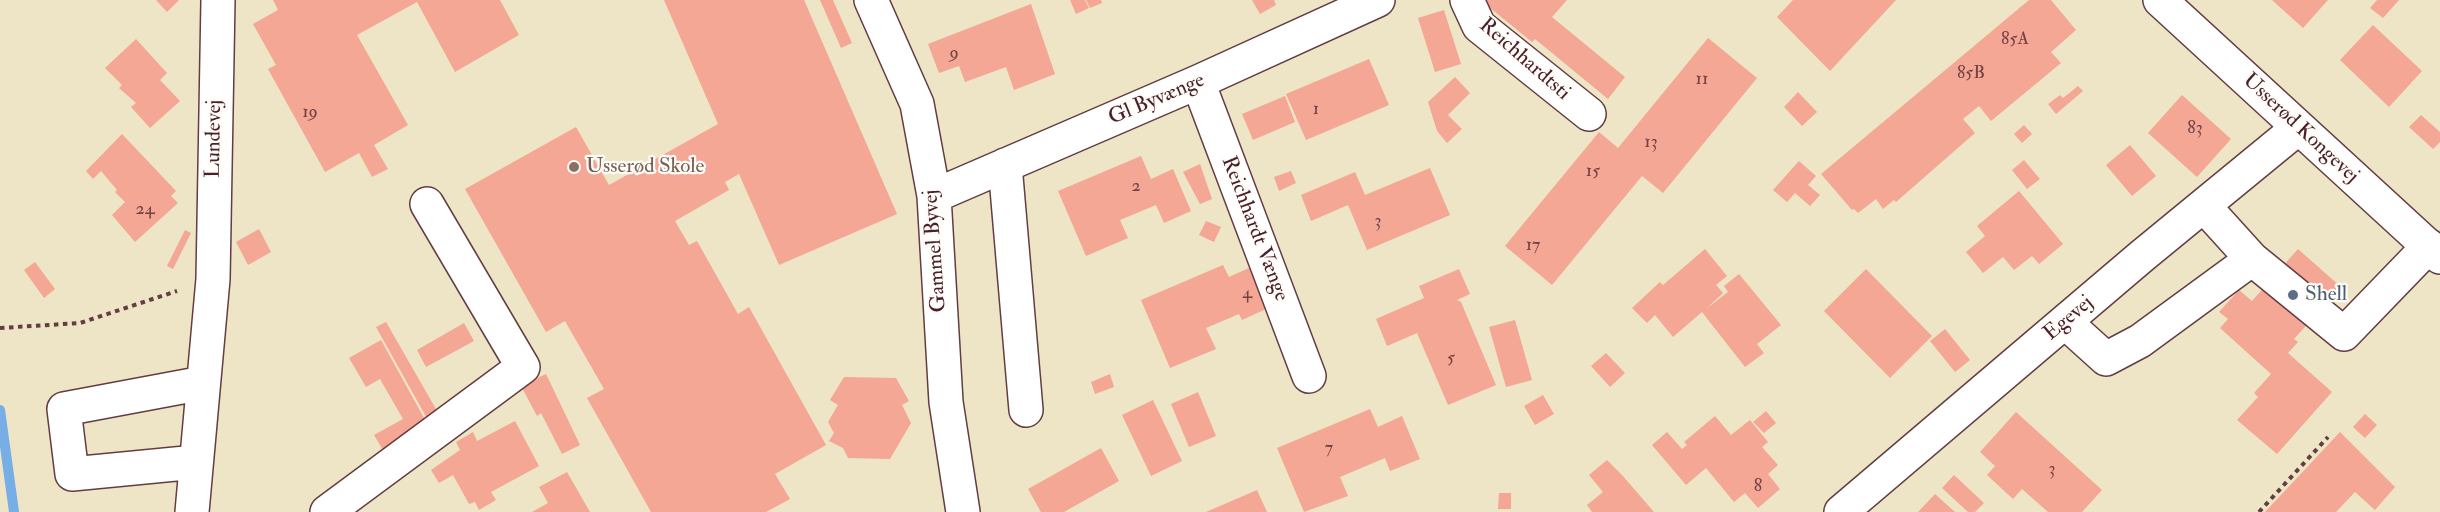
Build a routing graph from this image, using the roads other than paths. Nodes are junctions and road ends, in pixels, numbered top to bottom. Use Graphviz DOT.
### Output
graph roads {
  1 [pos="218,0"];
  2 [pos="871,0"];
  3 [pos="1378,0"];
  4 [pos="1467,0"];
  5 [pos="2160,0"];
  6 [pos="1198,82"];
  7 [pos="1588,114"];
  8 [pos="2298,128"];
  9 [pos="1005,165"];
  10 [pos="934,196"];
  11 [pos="427,204"];
  12 [pos="2204,206"];
  13 [pos="2434,252"];
  14 [pos="2252,259"];
  15 [pos="2065,322"];
  16 [pos="1310,376"];
  17 [pos="203,383"];
  18 [pos="1026,410"];
  19 [pos="196,462"];
  20 [pos="192,512"];
  21 [pos="327,512"];
  22 [pos="963,512"];
  23 [pos="1842,512"];
  1 -- 17 [label="street, Lundevej"];
  2 -- 10 [label="street, Gammel Byvej"];
  3 -- 6 [label="street, Gl Byvænge"];
  4 -- 7 [label="street, Reichhardtsti"];
  5 -- 8 [label="street, Usserød Kongevej"];
  6 -- 9 [label="street, Gl Byvænge"];
  6 -- 16 [label="street, Reichhardt Vænge"];
  8 -- 12 [label="street, Egevej"];
  8 -- 13 [label="street, Usserød Kongevej"];
  9 -- 10 [label="street, Gl Byvænge"];
  9 -- 18 [label="street"];
  10 -- 22 [label="street, Gammel Byvej"];
  11 -- 21 [label="street"];
  12 -- 14 [label="street"];
  12 -- 15 [label="street, Egevej"];
  13 -- 14 [label="street"];
  14 -- 15 [label="street"];
  15 -- 23 [label="street, Egevej"];
  17 -- 19 [label="street, Lundevej"];
  17 -- 19 [label="street"];
  19 -- 20 [label="street, Lundevej"];
}
